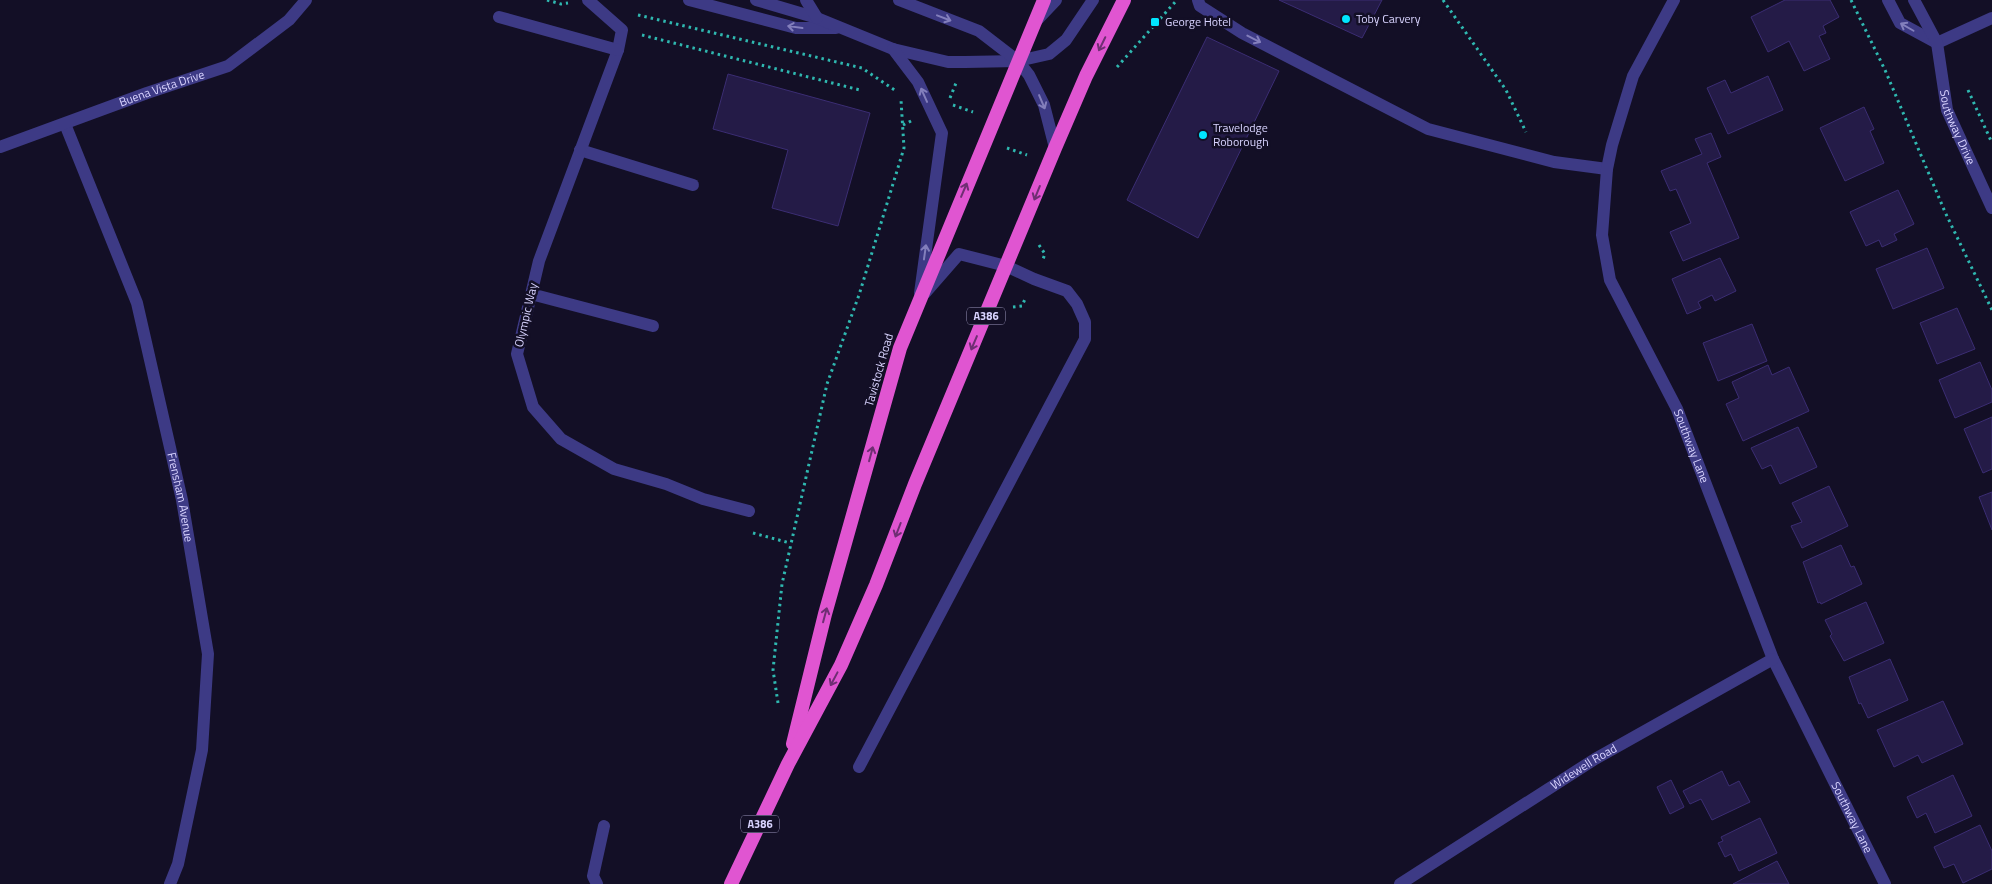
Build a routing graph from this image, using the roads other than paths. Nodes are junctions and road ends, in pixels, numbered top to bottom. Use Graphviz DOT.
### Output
graph roads {
  1 [pos="306,0"];
  2 [pos="689,0"];
  3 [pos="756,0"];
  4 [pos="806,0"];
  5 [pos="899,0"];
  6 [pos="1044,0"];
  7 [pos="1056,0"];
  8 [pos="1093,0"];
  9 [pos="1124,0"];
  10 [pos="1198,0"];
  11 [pos="1674,0"];
  12 [pos="1888,0"];
  13 [pos="1914,0"];
  14 [pos="588,1"];
  15 [pos="500,17"];
  16 [pos="817,18"];
  17 [pos="1992,18"];
  18 [pos="1033,24"];
  19 [pos="844,28"];
  20 [pos="1937,43"];
  21 [pos="893,49"];
  22 [pos="618,50"];
  23 [pos="1018,61"];
  24 [pos="65,124"];
  25 [pos="0,147"];
  26 [pos="1055,148"];
  27 [pos="580,150"];
  28 [pos="1607,169"];
  29 [pos="693,185"];
  30 [pos="1992,208"];
  31 [pos="1006,266"];
  32 [pos="531,294"];
  33 [pos="919,300"];
  34 [pos="653,326"];
  35 [pos="749,511"];
  36 [pos="1773,659"];
  37 [pos="788,764"];
  38 [pos="858,767"];
  39 [pos="604,826"];
  40 [pos="170,884"];
  41 [pos="597,884"];
  42 [pos="731,884"];
  43 [pos="1400,884"];
  44 [pos="1885,884"];
  1 -- 24 [label="street, Buena Vista Drive"];
  19 -- 2 [label="street, one-way"];
  3 -- 16 [label="street"];
  4 -- 16 [label="street"];
  5 -- 23 [label="street, one-way"];
  6 -- 18 [label="highway, Tavistock Road / A386"];
  7 -- 18 [label="street"];
  8 -- 23 [label="street"];
  9 -- 26 [label="highway, Tavistock Road / A386, one-way"];
  10 -- 28 [label="street, one-way"];
  11 -- 28 [label="street, Southway Lane"];
  20 -- 12 [label="street, one-way"];
  13 -- 20 [label="street, Southway Drive"];
  14 -- 22 [label="street, Olympic Way"];
  15 -- 22 [label="street"];
  16 -- 19 [label="street"];
  17 -- 20 [label="street"];
  18 -- 23 [label="highway, Tavistock Road / A386"];
  19 -- 21 [label="street"];
  20 -- 30 [label="street, Southway Drive"];
  21 -- 23 [label="street"];
  33 -- 21 [label="street, one-way"];
  22 -- 27 [label="street, Olympic Way"];
  23 -- 26 [label="street, one-way"];
  33 -- 23 [label="highway, Tavistock Road / A386, one-way"];
  24 -- 25 [label="street, Buena Vista Drive"];
  24 -- 40 [label="street, Frensham Avenue"];
  26 -- 31 [label="highway, Tavistock Road / A386, one-way"];
  27 -- 29 [label="street"];
  27 -- 32 [label="street, Olympic Way"];
  28 -- 36 [label="street, Southway Lane"];
  31 -- 33 [label="street"];
  31 -- 37 [label="highway, Tavistock Road / A386, one-way"];
  31 -- 38 [label="street"];
  32 -- 34 [label="street"];
  32 -- 35 [label="street, Olympic Way"];
  37 -- 33 [label="highway, Tavistock Road / A386, one-way"];
  36 -- 43 [label="street, Widewell Road"];
  36 -- 44 [label="street, Southway Lane"];
  37 -- 42 [label="highway, Tavistock Road / A386"];
  39 -- 41 [label="street"];
}
